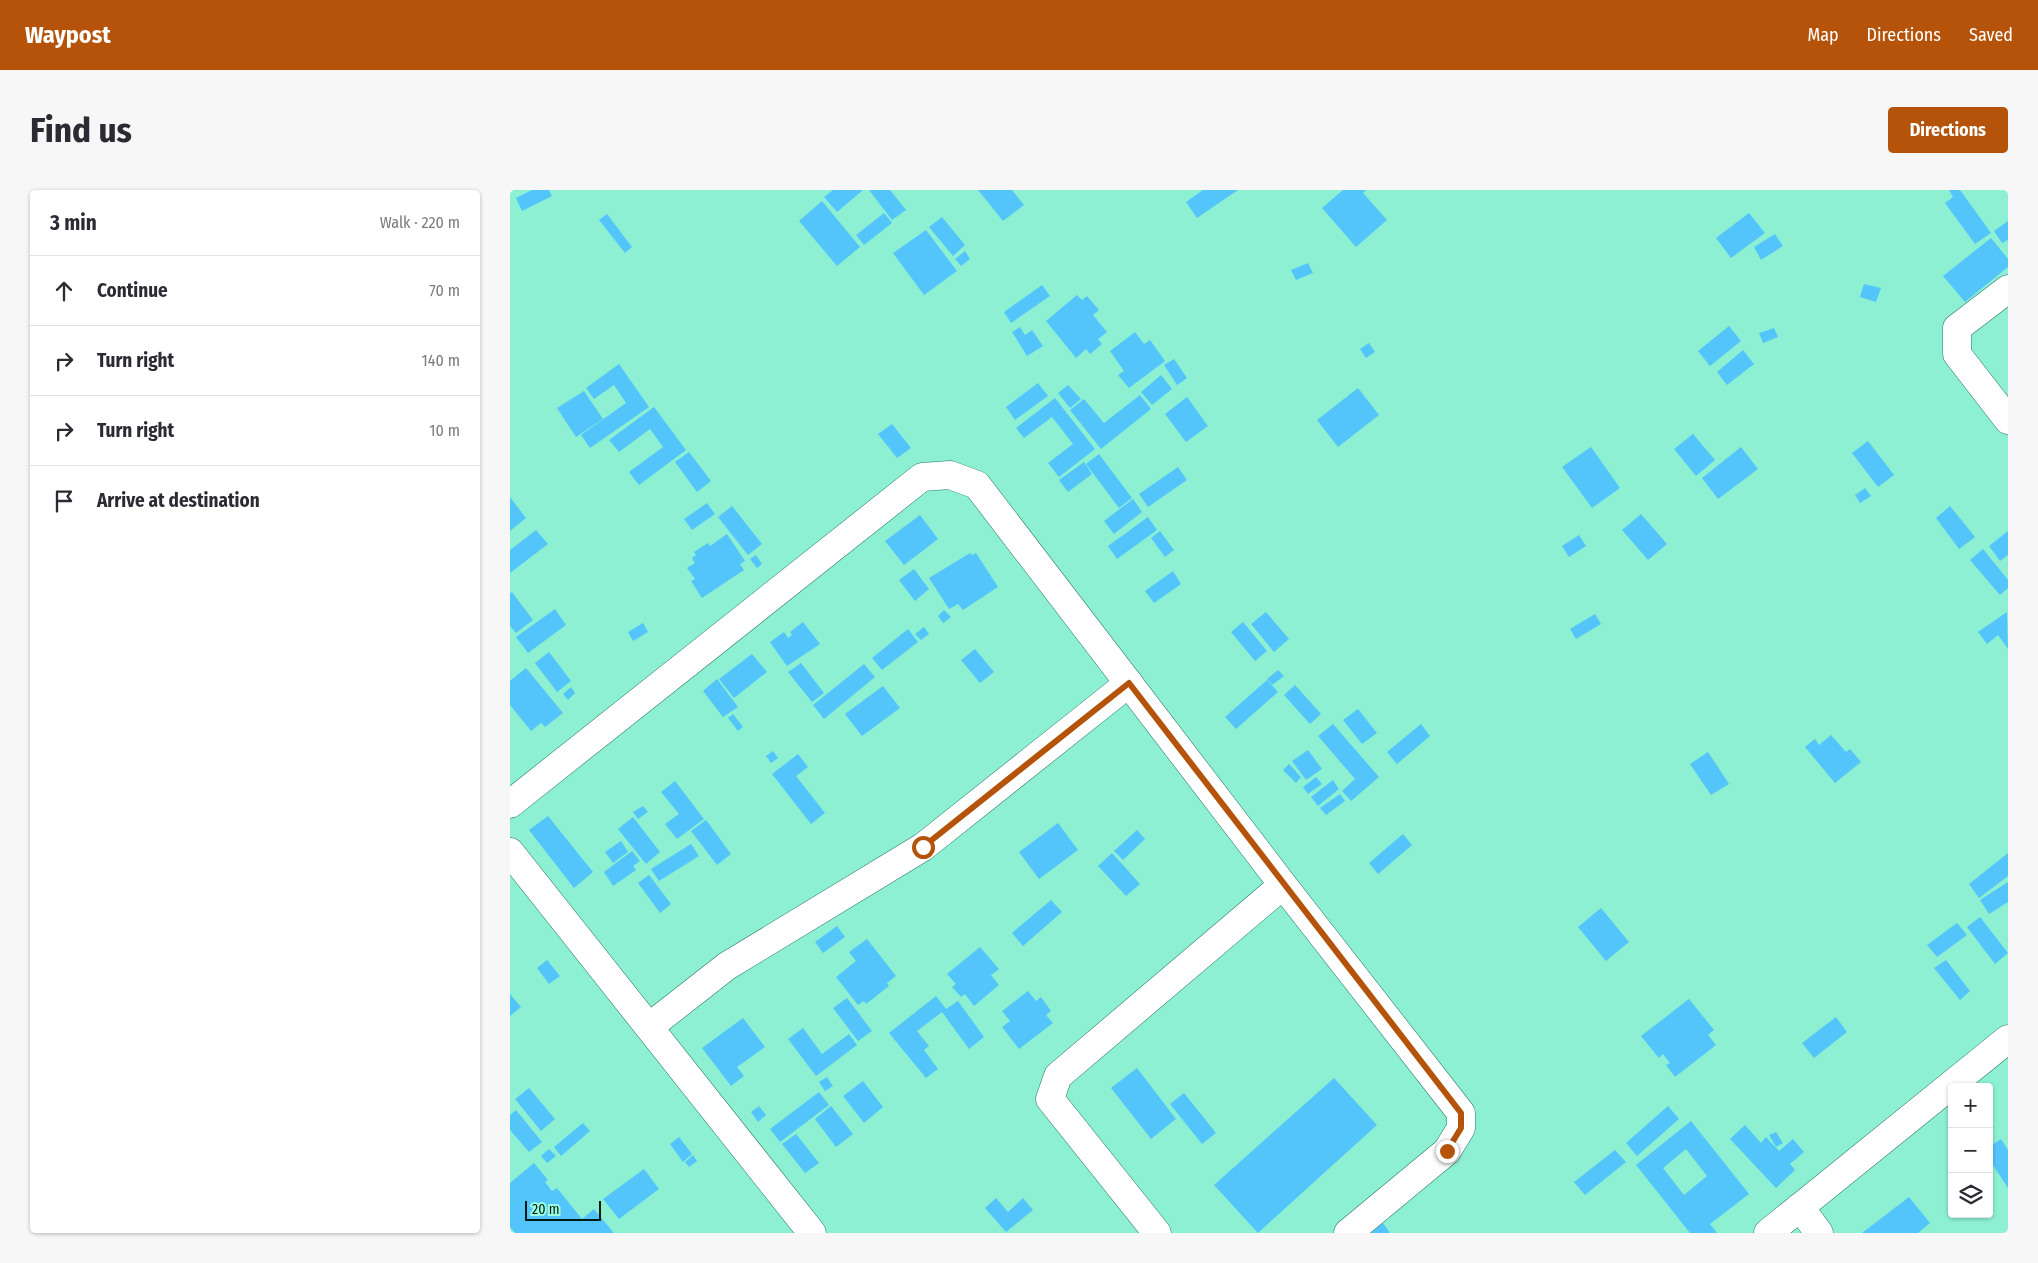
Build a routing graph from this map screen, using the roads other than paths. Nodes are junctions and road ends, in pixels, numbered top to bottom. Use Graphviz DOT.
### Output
graph roads {
  1 [pos="2008,289"];
  2 [pos="2008,420"];
  3 [pos="1129,683"];
  4 [pos="510,804"];
  5 [pos="510,852"];
  6 [pos="1283,885"];
  7 [pos="649,1027"];
  8 [pos="2008,1039"];
  9 [pos="1800,1207"];
  10 [pos="812,1233"];
  11 [pos="1157,1233"];
  12 [pos="1348,1233"];
  13 [pos="1768,1233"];
  14 [pos="1819,1233"];
  1 -- 2 [label="street"];
  3 -- 4 [label="street"];
  3 -- 6 [label="street"];
  3 -- 7 [label="street"];
  5 -- 7 [label="street"];
  6 -- 11 [label="street"];
  6 -- 12 [label="street"];
  7 -- 10 [label="street"];
  8 -- 9 [label="street"];
  9 -- 13 [label="street"];
  9 -- 14 [label="street"];
}
